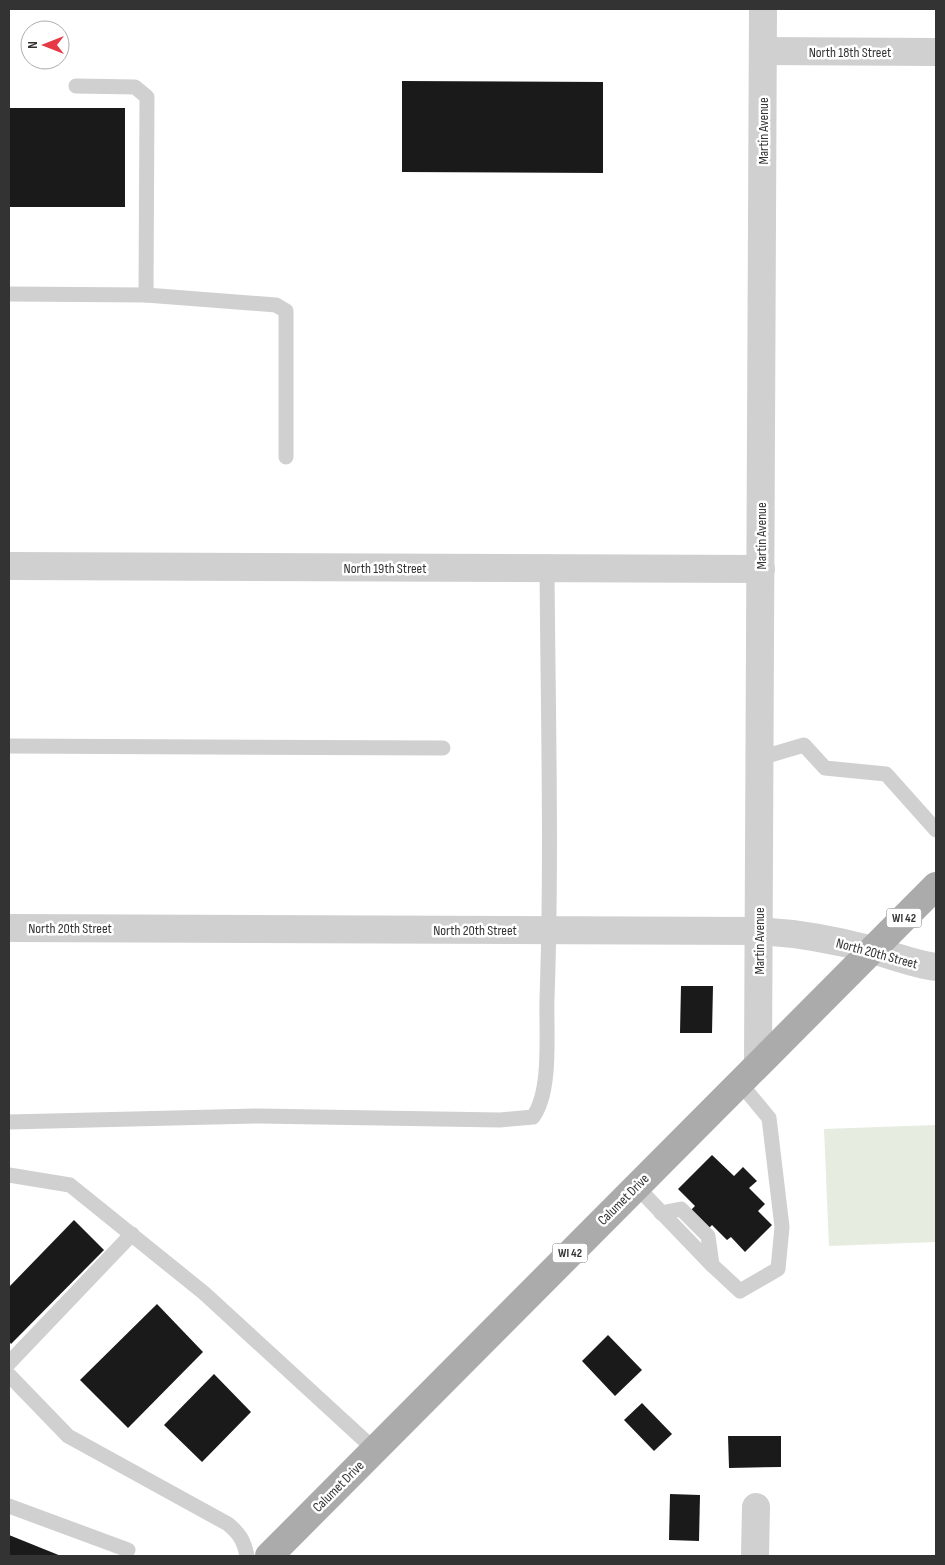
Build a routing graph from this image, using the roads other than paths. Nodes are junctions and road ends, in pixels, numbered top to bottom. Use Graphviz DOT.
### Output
graph roads {
  1 [pos="763,9"];
  2 [pos="763,51"];
  3 [pos="936,52"];
  4 [pos="76,86"];
  5 [pos="9,294"];
  6 [pos="146,295"];
  7 [pos="286,457"];
  8 [pos="9,566"];
  9 [pos="547,568"];
  10 [pos="760,569"];
  11 [pos="9,746"];
  12 [pos="443,748"];
  13 [pos="760,758"];
  14 [pos="936,830"];
  15 [pos="936,886"];
  16 [pos="9,928"];
  17 [pos="550,930"];
  18 [pos="759,931"];
  19 [pos="872,950"];
  20 [pos="936,967"];
  21 [pos="749,1073"];
  22 [pos="9,1122"];
  23 [pos="9,1175"];
  24 [pos="636,1186"];
  25 [pos="132,1234"];
  26 [pos="9,1363"];
  27 [pos="9,1375"];
  28 [pos="374,1449"];
  29 [pos="9,1506"];
  30 [pos="756,1507"];
  31 [pos="128,1550"];
  32 [pos="247,1556"];
  33 [pos="269,1556"];
  34 [pos="756,1556"];
  1 -- 2 [label="street, Martin Avenue"];
  2 -- 3 [label="street, North 18th Street"];
  2 -- 10 [label="street, Martin Avenue"];
  4 -- 6 [label="lane"];
  5 -- 6 [label="lane"];
  6 -- 7 [label="lane"];
  8 -- 9 [label="street, North 19th Street"];
  9 -- 10 [label="street, North 19th Street"];
  9 -- 17 [label="lane"];
  10 -- 13 [label="street, Martin Avenue"];
  11 -- 12 [label="lane"];
  13 -- 14 [label="lane"];
  13 -- 18 [label="street, Martin Avenue"];
  15 -- 19 [label="main road, Calumet Drive / WI 42"];
  16 -- 17 [label="street, North 20th Street"];
  17 -- 18 [label="street, North 20th Street"];
  17 -- 22 [label="lane"];
  18 -- 19 [label="street, North 20th Street"];
  18 -- 21 [label="street, Martin Avenue"];
  19 -- 20 [label="street, North 20th Street"];
  19 -- 21 [label="main road, Calumet Drive / WI 42"];
  21 -- 24 [label="main road, Calumet Drive / WI 42"];
  21 -- 24 [label="lane"];
  23 -- 25 [label="lane"];
  24 -- 28 [label="main road, Calumet Drive / WI 42"];
  25 -- 26 [label="lane"];
  25 -- 28 [label="lane"];
  27 -- 32 [label="lane"];
  28 -- 33 [label="main road, Calumet Drive / WI 42"];
  29 -- 31 [label="lane"];
  30 -- 34 [label="street"];
}
